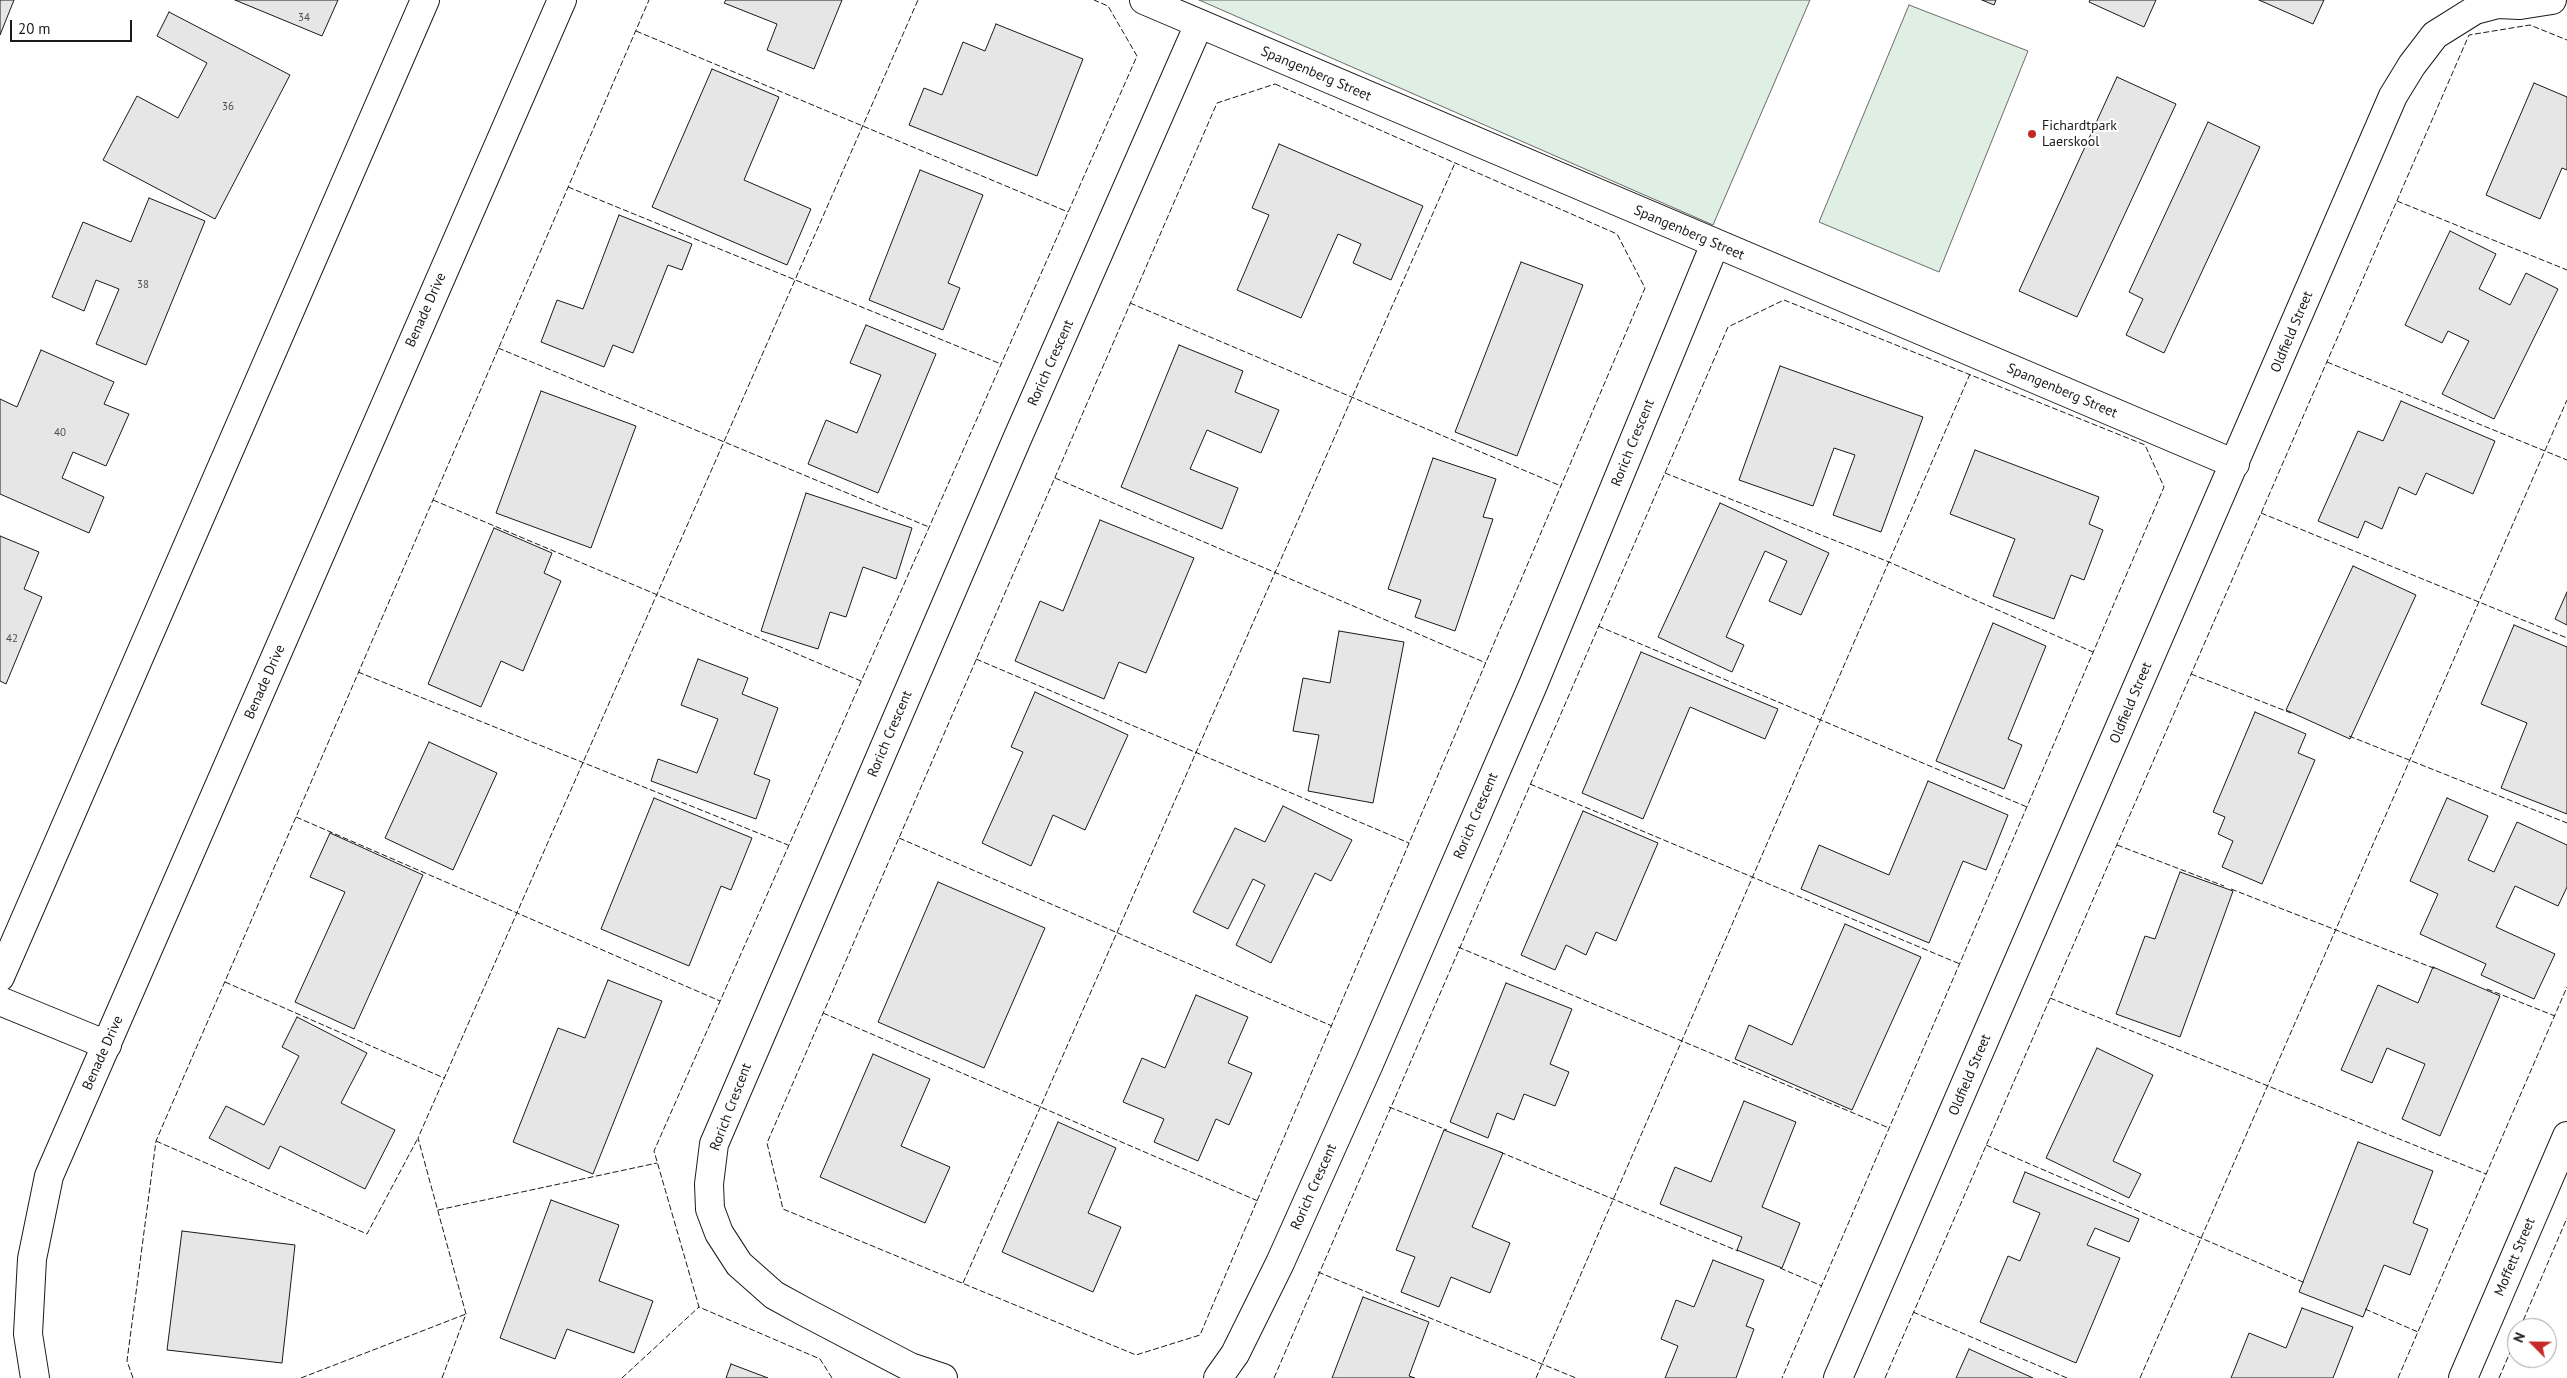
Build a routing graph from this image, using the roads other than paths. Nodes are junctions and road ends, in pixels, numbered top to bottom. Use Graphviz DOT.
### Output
graph roads {
  1 [pos="425,0"];
  2 [pos="562,0"];
  3 [pos="1144,0"];
  4 [pos="2552,0"];
  5 [pos="1199,24"];
  6 [pos="1715,244"];
  7 [pos="2235,464"];
  8 [pos="0,978"];
  9 [pos="0,1001"];
  10 [pos="106,1045"];
  11 [pos="2567,1136"];
  12 [pos="908,1372"];
  13 [pos="35,1378"];
  14 [pos="943,1378"];
  15 [pos="1218,1378"];
  16 [pos="1838,1378"];
  17 [pos="2463,1378"];
  1 -- 8 [label="street"];
  2 -- 10 [label="street, Benade Drive"];
  3 -- 5 [label="street, Spangenberg Street"];
  4 -- 7 [label="street, Oldfield Street"];
  5 -- 6 [label="street, Spangenberg Street"];
  5 -- 12 [label="street, Rorich Crescent"];
  6 -- 7 [label="street, Spangenberg Street"];
  6 -- 15 [label="street, Rorich Crescent"];
  7 -- 16 [label="street, Oldfield Street"];
  9 -- 10 [label="street"];
  10 -- 13 [label="street, Benade Drive"];
  11 -- 17 [label="street, Moffett Street"];
  12 -- 14 [label="street, Rorich Crescent"];
}
